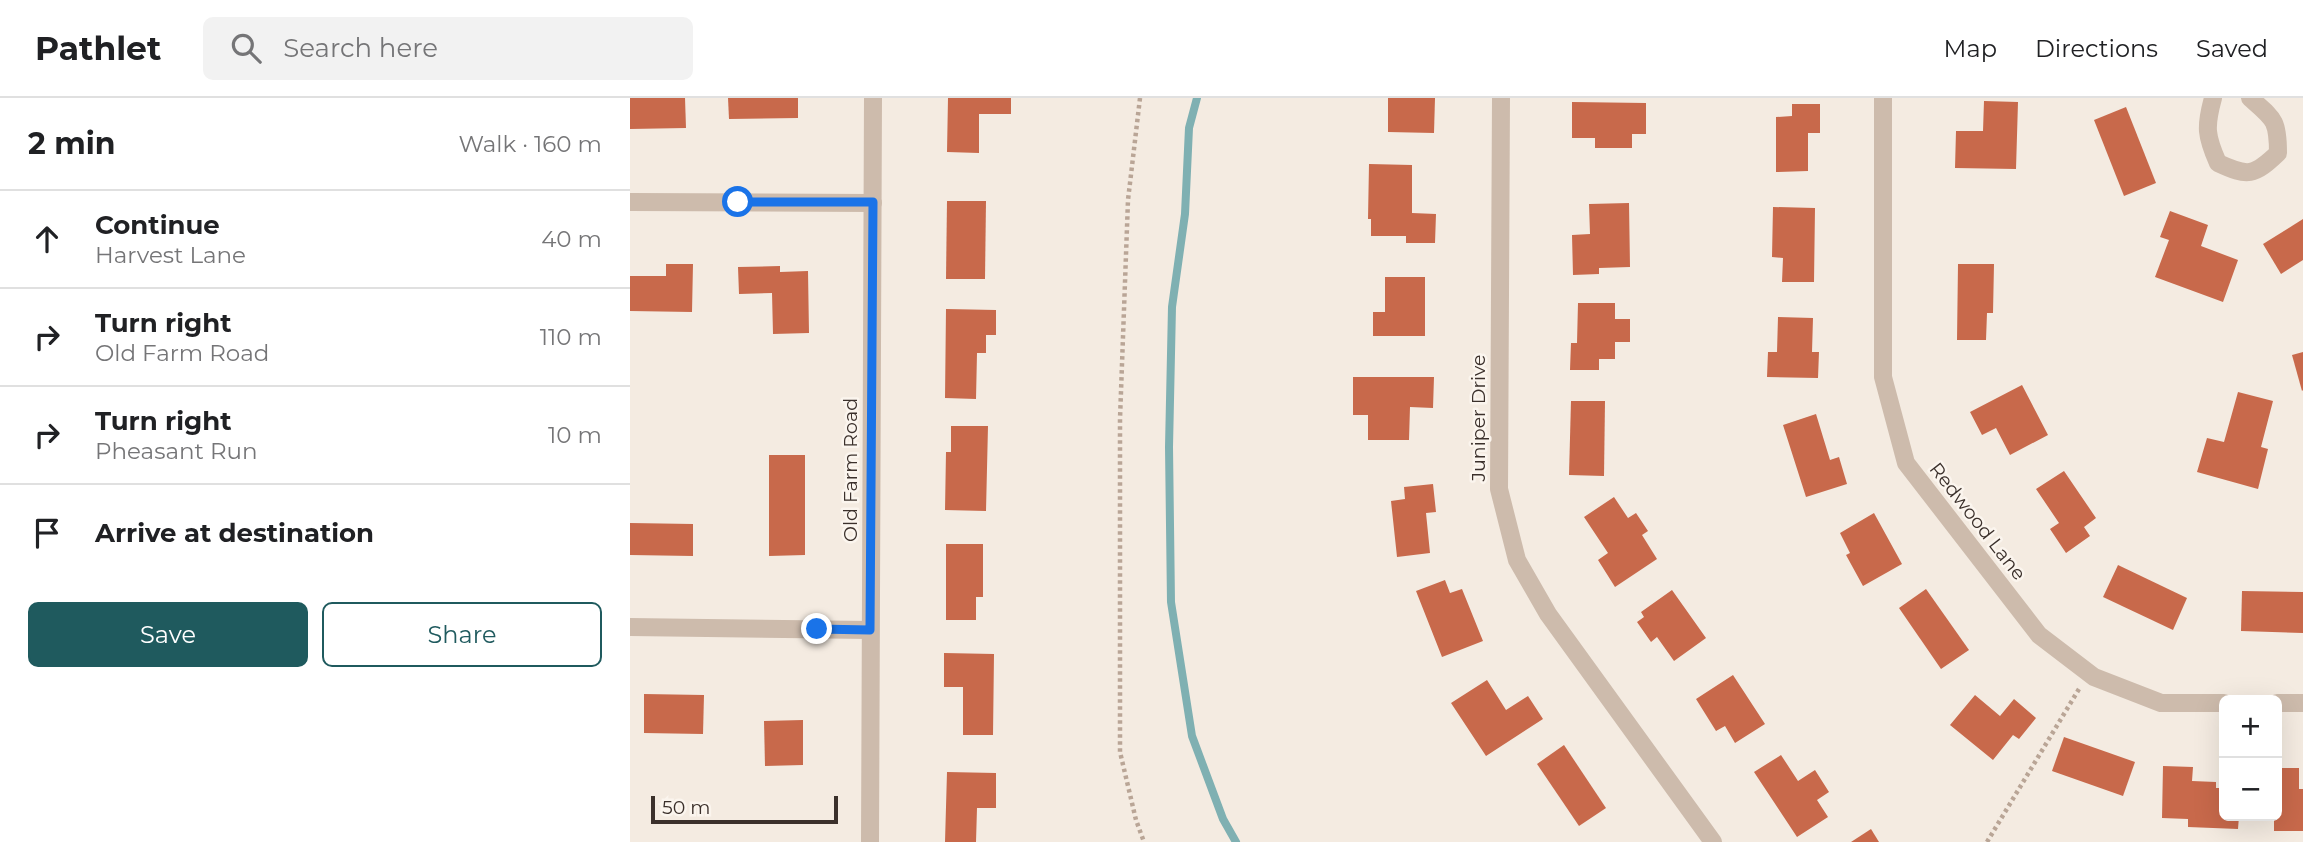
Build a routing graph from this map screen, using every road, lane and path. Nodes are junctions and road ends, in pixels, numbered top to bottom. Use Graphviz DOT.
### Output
graph roads {
  1 [pos="873,98"];
  2 [pos="1140,98"];
  3 [pos="1501,98"];
  4 [pos="1883,98"];
  5 [pos="2213,98"];
  6 [pos="2249,98"];
  7 [pos="630,202"];
  8 [pos="873,202"];
  9 [pos="630,627"];
  10 [pos="870,630"];
  11 [pos="2089,673"];
  12 [pos="2219,703"];
  13 [pos="2282,703"];
  14 [pos="2303,703"];
  15 [pos="870,842"];
  16 [pos="1144,842"];
  17 [pos="1713,842"];
  18 [pos="1987,842"];
  1 -- 8 [label="street, Old Farm Road"];
  2 -- 16 [label="path"];
  3 -- 17 [label="street, Juniper Drive"];
  4 -- 11 [label="street, Redwood Lane"];
  5 -- 6 [label="street"];
  7 -- 8 [label="street"];
  8 -- 10 [label="street, Old Farm Road"];
  9 -- 10 [label="street"];
  10 -- 15 [label="street, Old Farm Road"];
  11 -- 12 [label="street, Redwood Lane"];
  11 -- 18 [label="path"];
  13 -- 14 [label="street"];
}
